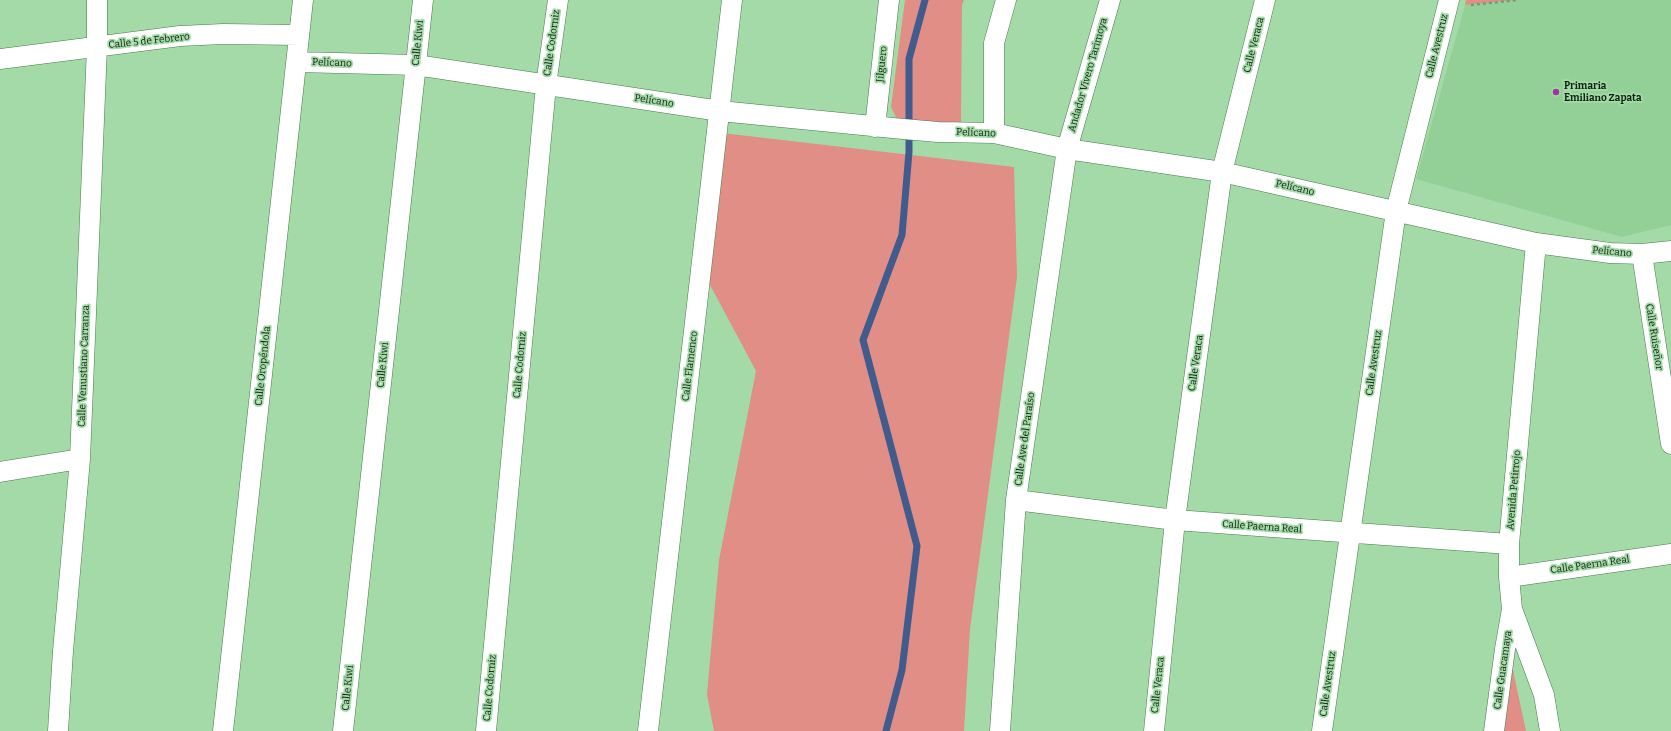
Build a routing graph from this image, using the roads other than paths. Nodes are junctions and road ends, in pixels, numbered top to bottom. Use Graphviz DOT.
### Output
graph roads {
  1 [pos="97,0"];
  2 [pos="303,0"];
  3 [pos="423,0"];
  4 [pos="558,0"];
  5 [pos="732,0"];
  6 [pos="889,0"];
  7 [pos="1006,0"];
  8 [pos="1110,0"];
  9 [pos="1265,0"];
  10 [pos="1448,4"];
  11 [pos="299,35"];
  12 [pos="97,46"];
  13 [pos="0,59"];
  14 [pos="297,62"];
  15 [pos="416,65"];
  16 [pos="546,85"];
  17 [pos="720,111"];
  18 [pos="875,127"];
  19 [pos="994,133"];
  20 [pos="1066,149"];
  21 [pos="1222,172"];
  22 [pos="1396,211"];
  23 [pos="1536,243"];
  24 [pos="1671,251"];
  25 [pos="1642,254"];
  26 [pos="1671,444"];
  27 [pos="80,459"];
  28 [pos="0,472"];
  29 [pos="1016,500"];
  30 [pos="1175,520"];
  31 [pos="1350,534"];
  32 [pos="1509,544"];
  33 [pos="1671,554"];
  34 [pos="1509,577"];
  35 [pos="1512,609"];
  36 [pos="58,731"];
  37 [pos="223,731"];
  38 [pos="343,731"];
  39 [pos="486,731"];
  40 [pos="648,731"];
  41 [pos="1000,731"];
  42 [pos="1154,731"];
  43 [pos="1322,731"];
  44 [pos="1494,731"];
  45 [pos="1550,731"];
  1 -- 12 [label="street, Calle Venustiano Carranza"];
  2 -- 11 [label="street, Calle Oropéndola"];
  3 -- 15 [label="street, Calle Kiwi"];
  4 -- 16 [label="street, Calle Codorniz"];
  5 -- 17 [label="street, Calle Flamenco"];
  6 -- 18 [label="street, Jilguero"];
  7 -- 19 [label="street"];
  8 -- 20 [label="street, Andador Vivero Tarimoya"];
  9 -- 21 [label="street, Calle Veraca"];
  10 -- 22 [label="street, Calle Avestruz"];
  11 -- 12 [label="street, Calle 5 de Febrero"];
  11 -- 14 [label="street, Calle Oropéndola"];
  12 -- 13 [label="street, Calle 5 de Febrero"];
  12 -- 27 [label="street, Calle Venustiano Carranza"];
  14 -- 15 [label="street, Pelícano"];
  14 -- 37 [label="street, Calle Oropéndola"];
  15 -- 16 [label="street, Pelícano"];
  15 -- 38 [label="street, Calle Kiwi"];
  16 -- 17 [label="street, Pelícano"];
  16 -- 39 [label="street, Calle Codorniz"];
  17 -- 18 [label="street, Pelícano"];
  17 -- 40 [label="street, Calle Flamenco"];
  18 -- 19 [label="street, Pelícano"];
  19 -- 20 [label="street, Pelícano"];
  20 -- 21 [label="street, Pelícano"];
  20 -- 29 [label="street, Calle Ave del Paraíso"];
  21 -- 22 [label="street, Pelícano"];
  21 -- 30 [label="street, Calle Veraca"];
  22 -- 23 [label="street, Pelícano"];
  22 -- 31 [label="street, Calle Avestruz"];
  23 -- 25 [label="street, Pelícano"];
  23 -- 32 [label="street, Avenida Petirrojo"];
  24 -- 25 [label="street, Pelícano"];
  25 -- 26 [label="street, Calle Ruiseñor"];
  27 -- 28 [label="street"];
  27 -- 36 [label="street, Calle Venustiano Carranza"];
  29 -- 30 [label="street, Calle Paerna Real"];
  29 -- 41 [label="street, Calle Ave del Paraíso"];
  30 -- 31 [label="street, Calle Paerna Real"];
  30 -- 42 [label="street, Calle Veraca"];
  31 -- 32 [label="street, Calle Paerna Real"];
  31 -- 43 [label="street, Calle Avestruz"];
  32 -- 34 [label="street, Avenida Petirrojo"];
  33 -- 34 [label="street, Calle Paerna Real"];
  34 -- 35 [label="street, Avenida Petirrojo"];
  35 -- 44 [label="street, Calle Guacamaya"];
  35 -- 45 [label="street, Avenida Petirrojo"];
}
